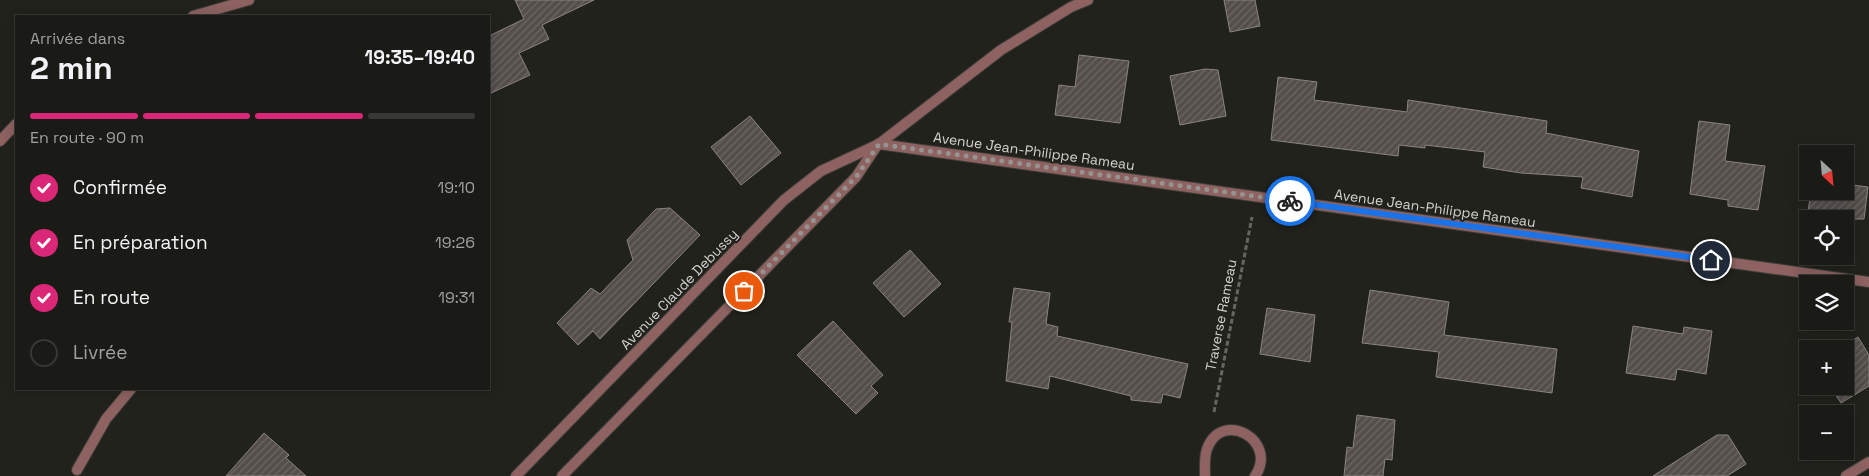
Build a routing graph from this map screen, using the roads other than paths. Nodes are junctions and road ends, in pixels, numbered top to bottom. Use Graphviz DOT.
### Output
graph roads {
  1 [pos="249,0"];
  2 [pos="1088,0"];
  3 [pos="196,15"];
  4 [pos="15,125"];
  5 [pos="0,141"];
  6 [pos="879,144"];
  7 [pos="1869,282"];
  8 [pos="130,390"];
  9 [pos="1869,462"];
  10 [pos="77,470"];
  11 [pos="516,476"];
  12 [pos="562,476"];
  13 [pos="1205,476"];
  14 [pos="1255,476"];
  15 [pos="1846,476"];
  1 -- 3 [label="street"];
  2 -- 6 [label="street, Avenue Claude Debussy"];
  4 -- 5 [label="street"];
  6 -- 7 [label="street, Avenue Jean-Philippe Rameau"];
  6 -- 11 [label="street, Avenue Claude Debussy"];
  6 -- 12 [label="street, Avenue Claude Debussy"];
  8 -- 10 [label="street"];
  9 -- 15 [label="street"];
  13 -- 14 [label="street"];
}
